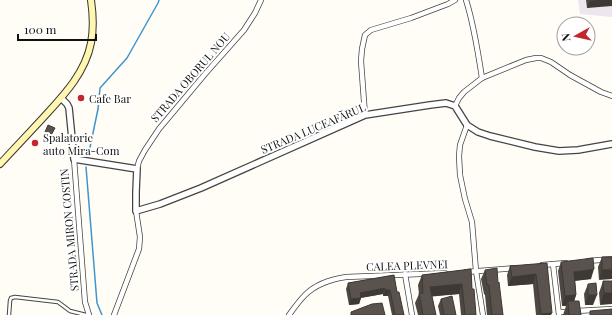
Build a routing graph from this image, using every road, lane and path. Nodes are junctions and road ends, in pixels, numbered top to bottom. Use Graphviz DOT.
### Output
graph roads {
  1 [pos="91,0"];
  2 [pos="261,0"];
  3 [pos="455,0"];
  4 [pos="466,0"];
  5 [pos="482,78"];
  6 [pos="612,96"];
  7 [pos="61,98"];
  8 [pos="455,106"];
  9 [pos="365,115"];
  10 [pos="468,125"];
  11 [pos="612,144"];
  12 [pos="74,159"];
  13 [pos="0,164"];
  14 [pos="137,169"];
  15 [pos="136,211"];
  16 [pos="612,259"];
  17 [pos="583,261"];
  18 [pos="568,263"];
  19 [pos="553,264"];
  20 [pos="538,266"];
  21 [pos="522,267"];
  22 [pos="452,272"];
  23 [pos="460,272"];
  24 [pos="476,272"];
  25 [pos="404,274"];
  26 [pos="612,309"];
  27 [pos="559,314"];
  28 [pos="9,315"];
  29 [pos="87,315"];
  30 [pos="114,315"];
  31 [pos="289,315"];
  32 [pos="412,315"];
  33 [pos="483,315"];
  1 -- 7 [label="main road"];
  2 -- 14 [label="street, STRADA OBORUL NOU"];
  3 -- 9 [label="street"];
  4 -- 5 [label="street"];
  5 -- 6 [label="street"];
  5 -- 8 [label="street"];
  7 -- 12 [label="street, STRADA MIRON COSTIN"];
  7 -- 13 [label="main road"];
  8 -- 9 [label="street, STRADA LUCEAFĂRUL"];
  8 -- 10 [label="street"];
  9 -- 15 [label="street, STRADA LUCEAFĂRUL"];
  10 -- 11 [label="street"];
  10 -- 24 [label="street"];
  12 -- 14 [label="street"];
  12 -- 29 [label="street, STRADA MIRON COSTIN"];
  14 -- 15 [label="street, STRADA OBORUL NOU"];
  15 -- 30 [label="street, STRADA OBORUL NOU"];
  16 -- 17 [label="street"];
  18 -- 19 [label="street"];
  19 -- 20 [label="street"];
  19 -- 27 [label="street"];
  21 -- 24 [label="street, CALEA PLEVNEI"];
  22 -- 25 [label="street, CALEA PLEVNEI"];
  23 -- 24 [label="street, CALEA PLEVNEI"];
  24 -- 33 [label="street"];
  25 -- 31 [label="street, CALEA PLEVNEI"];
  25 -- 32 [label="street"];
  26 -- 27 [label="street"];
  28 -- 29 [label="lane"];
}
